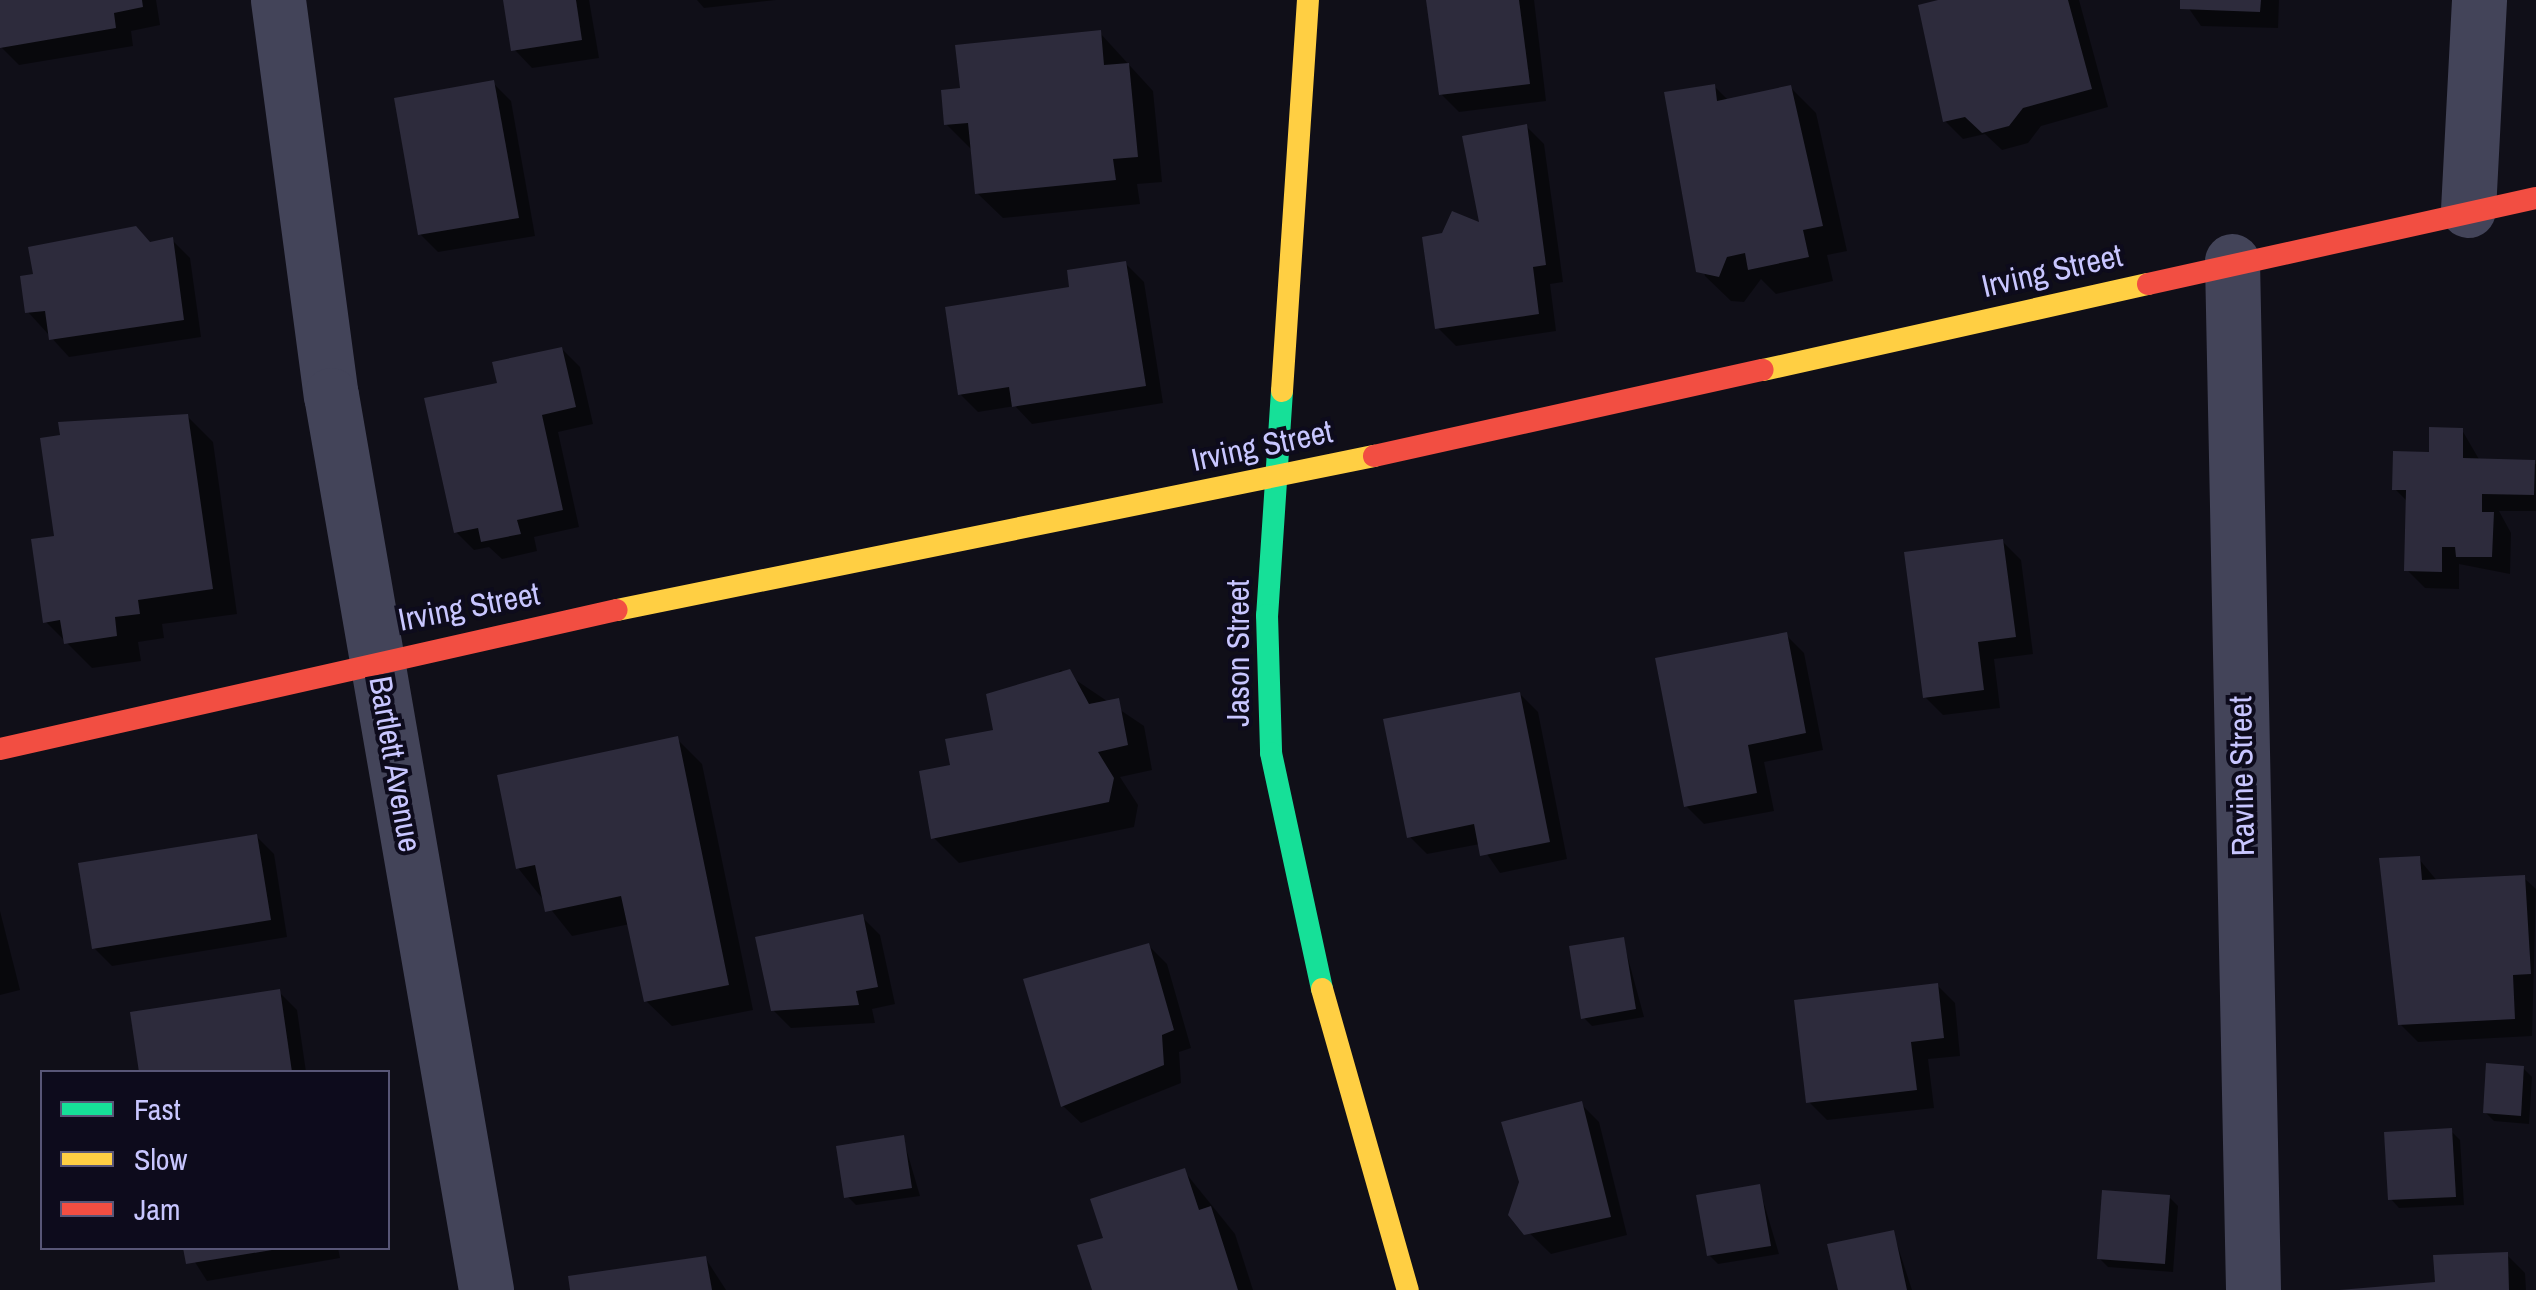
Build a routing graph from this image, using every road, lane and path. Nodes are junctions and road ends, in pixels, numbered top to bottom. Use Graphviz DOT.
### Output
graph roads {
  1 [pos="278,0"];
  2 [pos="1308,0"];
  3 [pos="2478,0"];
  4 [pos="2536,198"];
  5 [pos="2468,210"];
  6 [pos="2232,262"];
  7 [pos="1274,478"];
  8 [pos="377,658"];
  9 [pos="0,748"];
  10 [pos="486,1290"];
  11 [pos="1408,1290"];
  12 [pos="2253,1290"];
  1 -- 8 [label="street, Bartlett Avenue"];
  2 -- 7 [label="street, Jason Street"];
  3 -- 5 [label="street"];
  4 -- 5 [label="street, Irving Street"];
  5 -- 6 [label="street, Irving Street"];
  6 -- 7 [label="street, Irving Street"];
  6 -- 12 [label="street, Ravine Street"];
  7 -- 8 [label="street, Irving Street"];
  7 -- 11 [label="street, Jason Street"];
  8 -- 9 [label="street, Irving Street"];
  8 -- 10 [label="street, Bartlett Avenue"];
}
